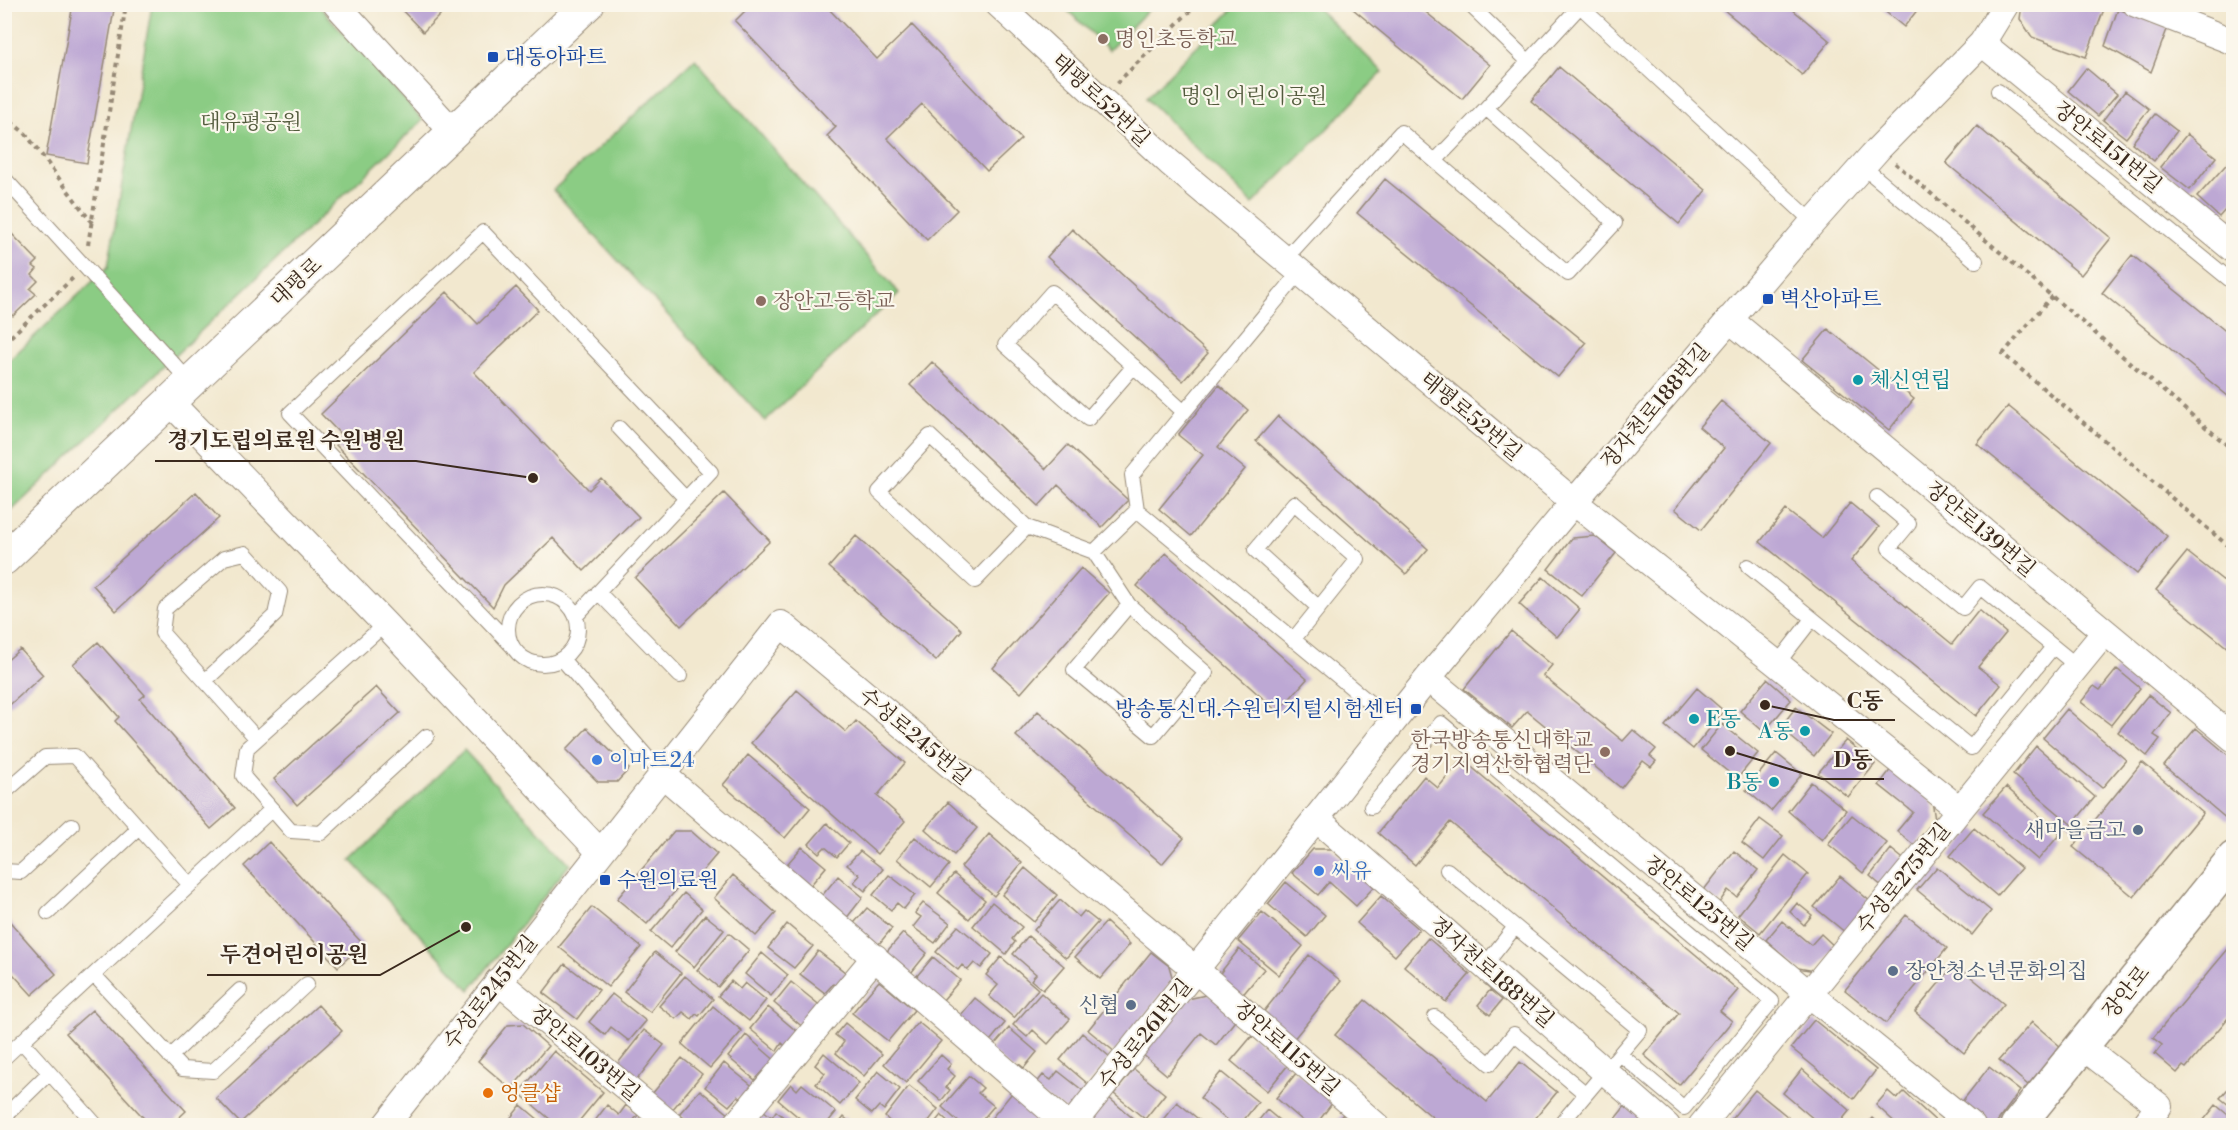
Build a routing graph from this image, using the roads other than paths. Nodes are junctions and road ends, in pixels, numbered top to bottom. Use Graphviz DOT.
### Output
graph roads {
  1 [pos="336,4"];
  2 [pos="588,4"];
  3 [pos="998,4"];
  4 [pos="1469,4"];
  5 [pos="2006,4"];
  6 [pos="2136,4"];
  7 [pos="1581,5"];
  8 [pos="2234,42"];
  9 [pos="1982,43"];
  10 [pos="1529,62"];
  11 [pos="1998,91"];
  12 [pos="1486,108"];
  13 [pos="454,133"];
  14 [pos="1870,158"];
  15 [pos="1435,161"];
  16 [pos="4,178"];
  17 [pos="1812,222"];
  18 [pos="2234,250"];
  19 [pos="1976,261"];
  20 [pos="1292,266"];
  21 [pos="2234,283"];
  22 [pos="1729,319"];
  23 [pos="1134,366"];
  24 [pos="180,392"];
  25 [pos="1184,412"];
  26 [pos="619,428"];
  27 [pos="1877,497"];
  28 [pos="686,499"];
  29 [pos="1574,502"];
  30 [pos="1137,510"];
  31 [pos="1027,527"];
  32 [pos="1094,552"];
  33 [pos="4,559"];
  34 [pos="1748,566"];
  35 [pos="598,592"];
  36 [pos="1129,605"];
  37 [pos="1319,608"];
  38 [pos="576,616"];
  39 [pos="1812,619"];
  40 [pos="385,624"];
  41 [pos="2105,632"];
  42 [pos="1293,640"];
  43 [pos="513,647"];
  44 [pos="2053,647"];
  45 [pos="562,659"];
  46 [pos="1777,664"];
  47 [pos="2077,666"];
  48 [pos="680,676"];
  49 [pos="1428,678"];
  50 [pos="205,681"];
  51 [pos="1393,723"];
  52 [pos="427,736"];
  53 [pos="257,739"];
  54 [pos="2234,739"];
  55 [pos="662,773"];
  56 [pos="4,793"];
  57 [pos="1371,807"];
  58 [pos="272,809"];
  59 [pos="1959,809"];
  60 [pos="1317,819"];
  61 [pos="72,825"];
  62 [pos="138,828"];
  63 [pos="600,852"];
  64 [pos="2234,858"];
  65 [pos="1447,870"];
  66 [pos="4,871"];
  67 [pos="190,885"];
  68 [pos="48,914"];
  69 [pos="1515,927"];
  70 [pos="874,957"];
  71 [pos="1485,965"];
  72 [pos="1196,970"];
  73 [pos="94,975"];
  74 [pos="498,981"];
  75 [pos="307,984"];
  76 [pos="240,990"];
  77 [pos="1809,994"];
  78 [pos="1435,1017"];
  79 [pos="22,1042"];
  80 [pos="2082,1046"];
  81 [pos="6,1054"];
  82 [pos="170,1057"];
  83 [pos="1613,1063"];
  84 [pos="49,1073"];
  85 [pos="1586,1094"];
  86 [pos="2026,1122"];
  87 [pos="7,1125"];
  88 [pos="97,1125"];
  89 [pos="385,1125"];
  90 [pos="672,1125"];
  91 [pos="735,1125"];
  92 [pos="1070,1125"];
  93 [pos="1377,1125"];
  94 [pos="1559,1125"];
  95 [pos="1667,1125"];
  96 [pos="1701,1125"];
  97 [pos="1972,1125"];
  98 [pos="2144,1125"];
  1 -- 13 [label="street"];
  2 -- 13 [label="street, 대평로"];
  3 -- 20 [label="street, 태평로52번길"];
  4 -- 10 [label="lane"];
  5 -- 9 [label="street, 정자천로188번길"];
  6 -- 8 [label="street"];
  7 -- 10 [label="lane"];
  7 -- 17 [label="lane"];
  9 -- 14 [label="street, 정자천로188번길"];
  9 -- 18 [label="street, 장안로151번길"];
  10 -- 12 [label="lane"];
  11 -- 21 [label="lane"];
  12 -- 15 [label="lane"];
  12 -- 15 [label="lane"];
  13 -- 24 [label="street, 대평로"];
  14 -- 17 [label="street, 정자천로188번길"];
  14 -- 19 [label="lane"];
  15 -- 20 [label="lane"];
  16 -- 24 [label="lane"];
  17 -- 22 [label="street, 정자천로188번길"];
  20 -- 25 [label="lane"];
  20 -- 29 [label="street, 태평로52번길"];
  22 -- 29 [label="street, 정자천로188번길"];
  22 -- 41 [label="street, 장안로139번길"];
  23 -- 23 [label="lane"];
  23 -- 25 [label="lane"];
  24 -- 33 [label="street, 대평로"];
  24 -- 40 [label="street"];
  25 -- 30 [label="lane"];
  26 -- 28 [label="lane"];
  27 -- 44 [label="lane"];
  28 -- 35 [label="lane"];
  28 -- 43 [label="lane"];
  29 -- 46 [label="street, 태평로52번길"];
  29 -- 49 [label="street, 정자천로188번길"];
  30 -- 32 [label="lane"];
  30 -- 42 [label="lane"];
  31 -- 31 [label="lane"];
  31 -- 32 [label="lane"];
  32 -- 36 [label="lane"];
  34 -- 39 [label="lane"];
  35 -- 38 [label="lane"];
  35 -- 48 [label="lane"];
  36 -- 36 [label="lane"];
  37 -- 37 [label="lane"];
  37 -- 42 [label="lane"];
  38 -- 43 [label="lane"];
  38 -- 45 [label="lane"];
  39 -- 44 [label="lane"];
  39 -- 46 [label="lane"];
  40 -- 53 [label="lane"];
  40 -- 63 [label="street"];
  41 -- 47 [label="street, 수성로275번길"];
  41 -- 54 [label="street, 장안로139번길"];
  42 -- 51 [label="lane"];
  43 -- 45 [label="lane"];
  44 -- 47 [label="lane"];
  45 -- 55 [label="lane"];
  46 -- 59 [label="street, 태평로52번길"];
  47 -- 59 [label="street, 수성로275번길"];
  49 -- 51 [label="street, 정자천로188번길"];
  49 -- 77 [label="street, 장안로125번길"];
  50 -- 50 [label="lane"];
  50 -- 53 [label="lane"];
  51 -- 60 [label="street, 정자천로188번길"];
  52 -- 58 [label="lane"];
  53 -- 58 [label="lane"];
  55 -- 63 [label="street, 수성로245번길"];
  55 -- 70 [label="street"];
  55 -- 72 [label="street, 수성로245번길"];
  56 -- 62 [label="lane"];
  57 -- 83 [label="lane"];
  58 -- 67 [label="lane"];
  59 -- 77 [label="street, 수성로275번길"];
  60 -- 71 [label="street, 정자천로188번길"];
  60 -- 72 [label="street, 정자천로188번길"];
  61 -- 66 [label="lane"];
  62 -- 67 [label="lane"];
  62 -- 68 [label="lane"];
  63 -- 74 [label="street, 수성로245번길"];
  64 -- 80 [label="main road, 장안로"];
  65 -- 69 [label="lane"];
  67 -- 73 [label="lane"];
  69 -- 71 [label="lane"];
  69 -- 83 [label="lane"];
  70 -- 91 [label="street"];
  70 -- 92 [label="street"];
  71 -- 83 [label="street, 정자천로188번길"];
  72 -- 92 [label="street, 수성로261번길"];
  72 -- 93 [label="street, 장안로115번길"];
  73 -- 79 [label="lane"];
  73 -- 82 [label="lane"];
  74 -- 89 [label="street, 수성로245번길"];
  74 -- 90 [label="street, 장안로103번길"];
  75 -- 82 [label="lane"];
  76 -- 82 [label="lane"];
  77 -- 96 [label="street, 수성로275번길"];
  77 -- 97 [label="street, 장안로125번길"];
  78 -- 85 [label="lane"];
  79 -- 81 [label="lane"];
  79 -- 84 [label="lane"];
  80 -- 86 [label="main road, 장안로"];
  80 -- 98 [label="street"];
  83 -- 85 [label="lane"];
  83 -- 95 [label="street, 정자천로188번길"];
  84 -- 87 [label="lane"];
  84 -- 88 [label="lane"];
  85 -- 94 [label="lane"];
}
